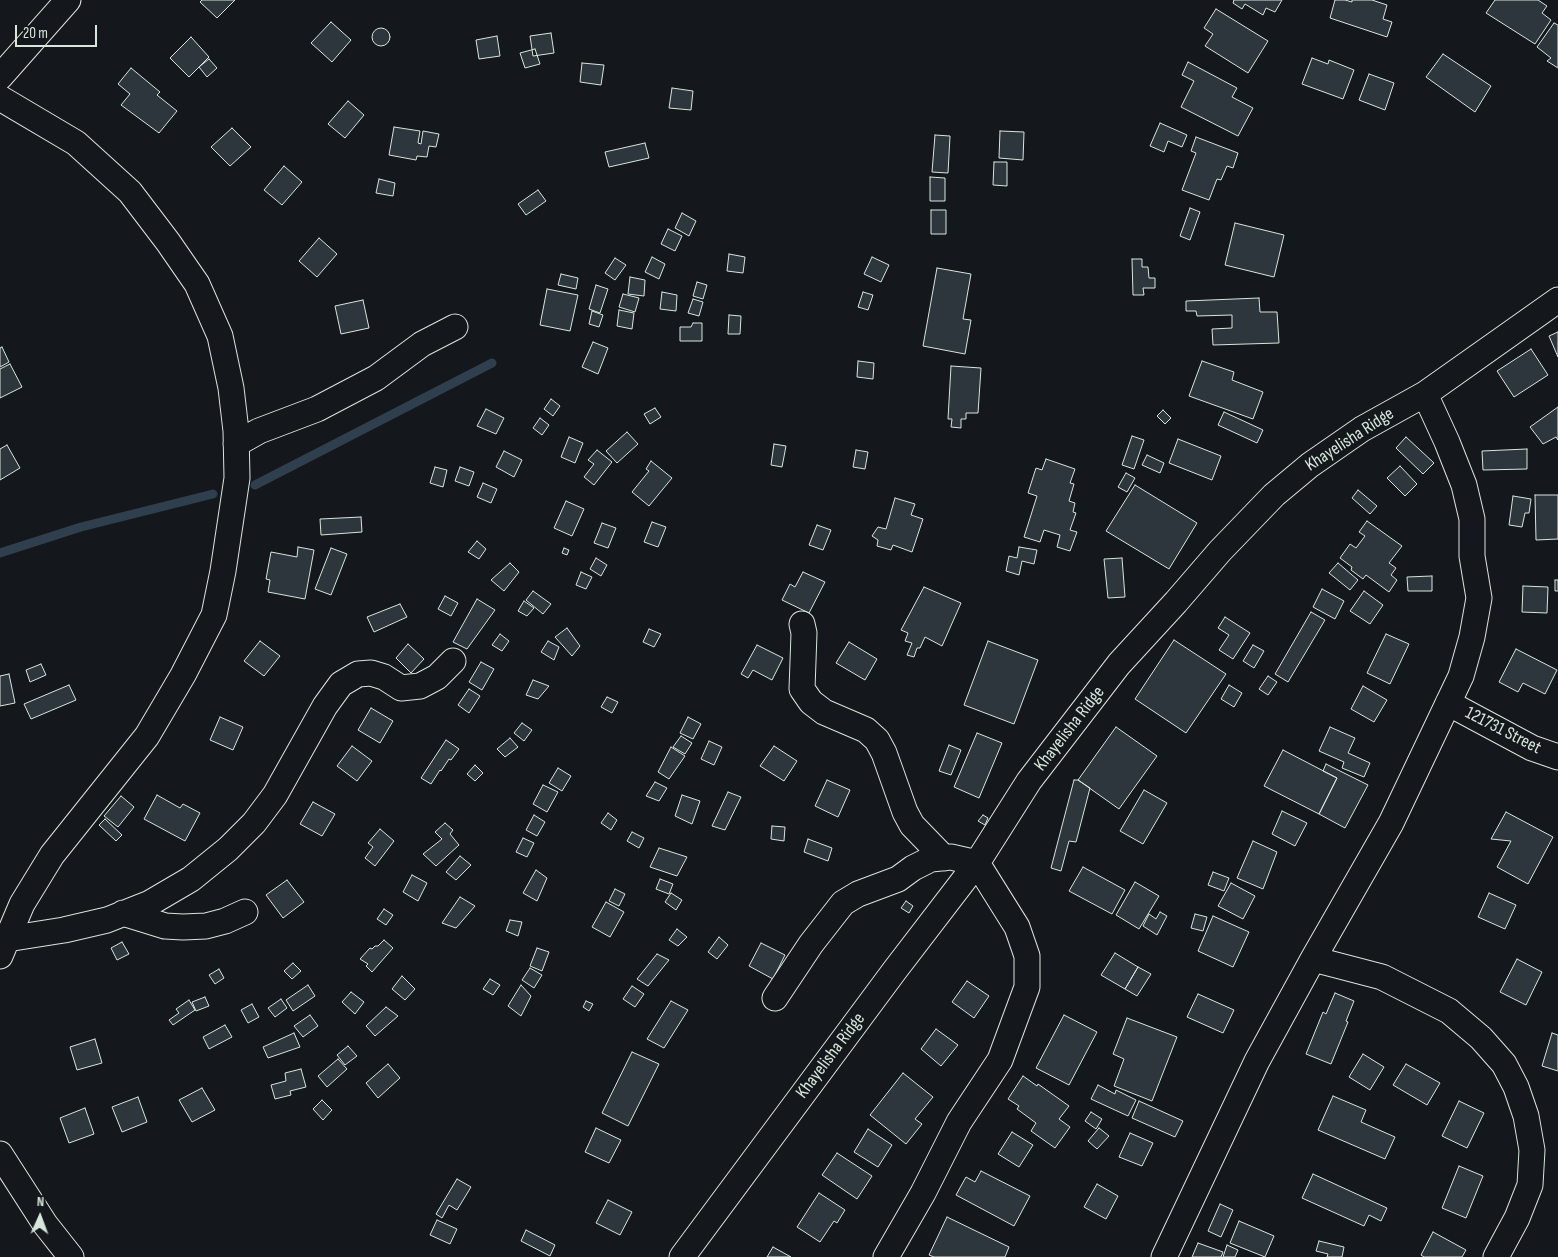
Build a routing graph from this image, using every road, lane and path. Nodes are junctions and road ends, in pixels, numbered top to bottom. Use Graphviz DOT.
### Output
graph roads {
  1 [pos="68,0"];
  2 [pos="0,77"];
  3 [pos="0,98"];
  4 [pos="1558,300"];
  5 [pos="455,327"];
  6 [pos="1424,394"];
  7 [pos="236,444"];
  8 [pos="802,624"];
  9 [pos="453,662"];
  10 [pos="1448,703"];
  11 [pos="1558,757"];
  12 [pos="944,858"];
  13 [pos="977,863"];
  14 [pos="246,912"];
  15 [pos="122,913"];
  16 [pos="3,948"];
  17 [pos="1313,958"];
  18 [pos="776,998"];
  19 [pos="0,1154"];
  20 [pos="71,1257"];
  21 [pos="682,1257"];
  22 [pos="886,1257"];
  23 [pos="1164,1257"];
  24 [pos="1496,1257"];
  1 -- 2 [label="street"];
  3 -- 7 [label="street"];
  4 -- 6 [label="street, Khayelisha Ridge"];
  5 -- 7 [label="street"];
  6 -- 10 [label="street"];
  6 -- 13 [label="street, Khayelisha Ridge"];
  7 -- 16 [label="street"];
  8 -- 12 [label="street"];
  9 -- 15 [label="street"];
  10 -- 11 [label="street, 121731 Street"];
  10 -- 17 [label="street"];
  12 -- 13 [label="street"];
  12 -- 18 [label="street"];
  13 -- 21 [label="street, Khayelisha Ridge"];
  13 -- 22 [label="street"];
  14 -- 15 [label="street"];
  15 -- 16 [label="street"];
  17 -- 23 [label="street"];
  17 -- 24 [label="street"];
  19 -- 20 [label="street"];
}
